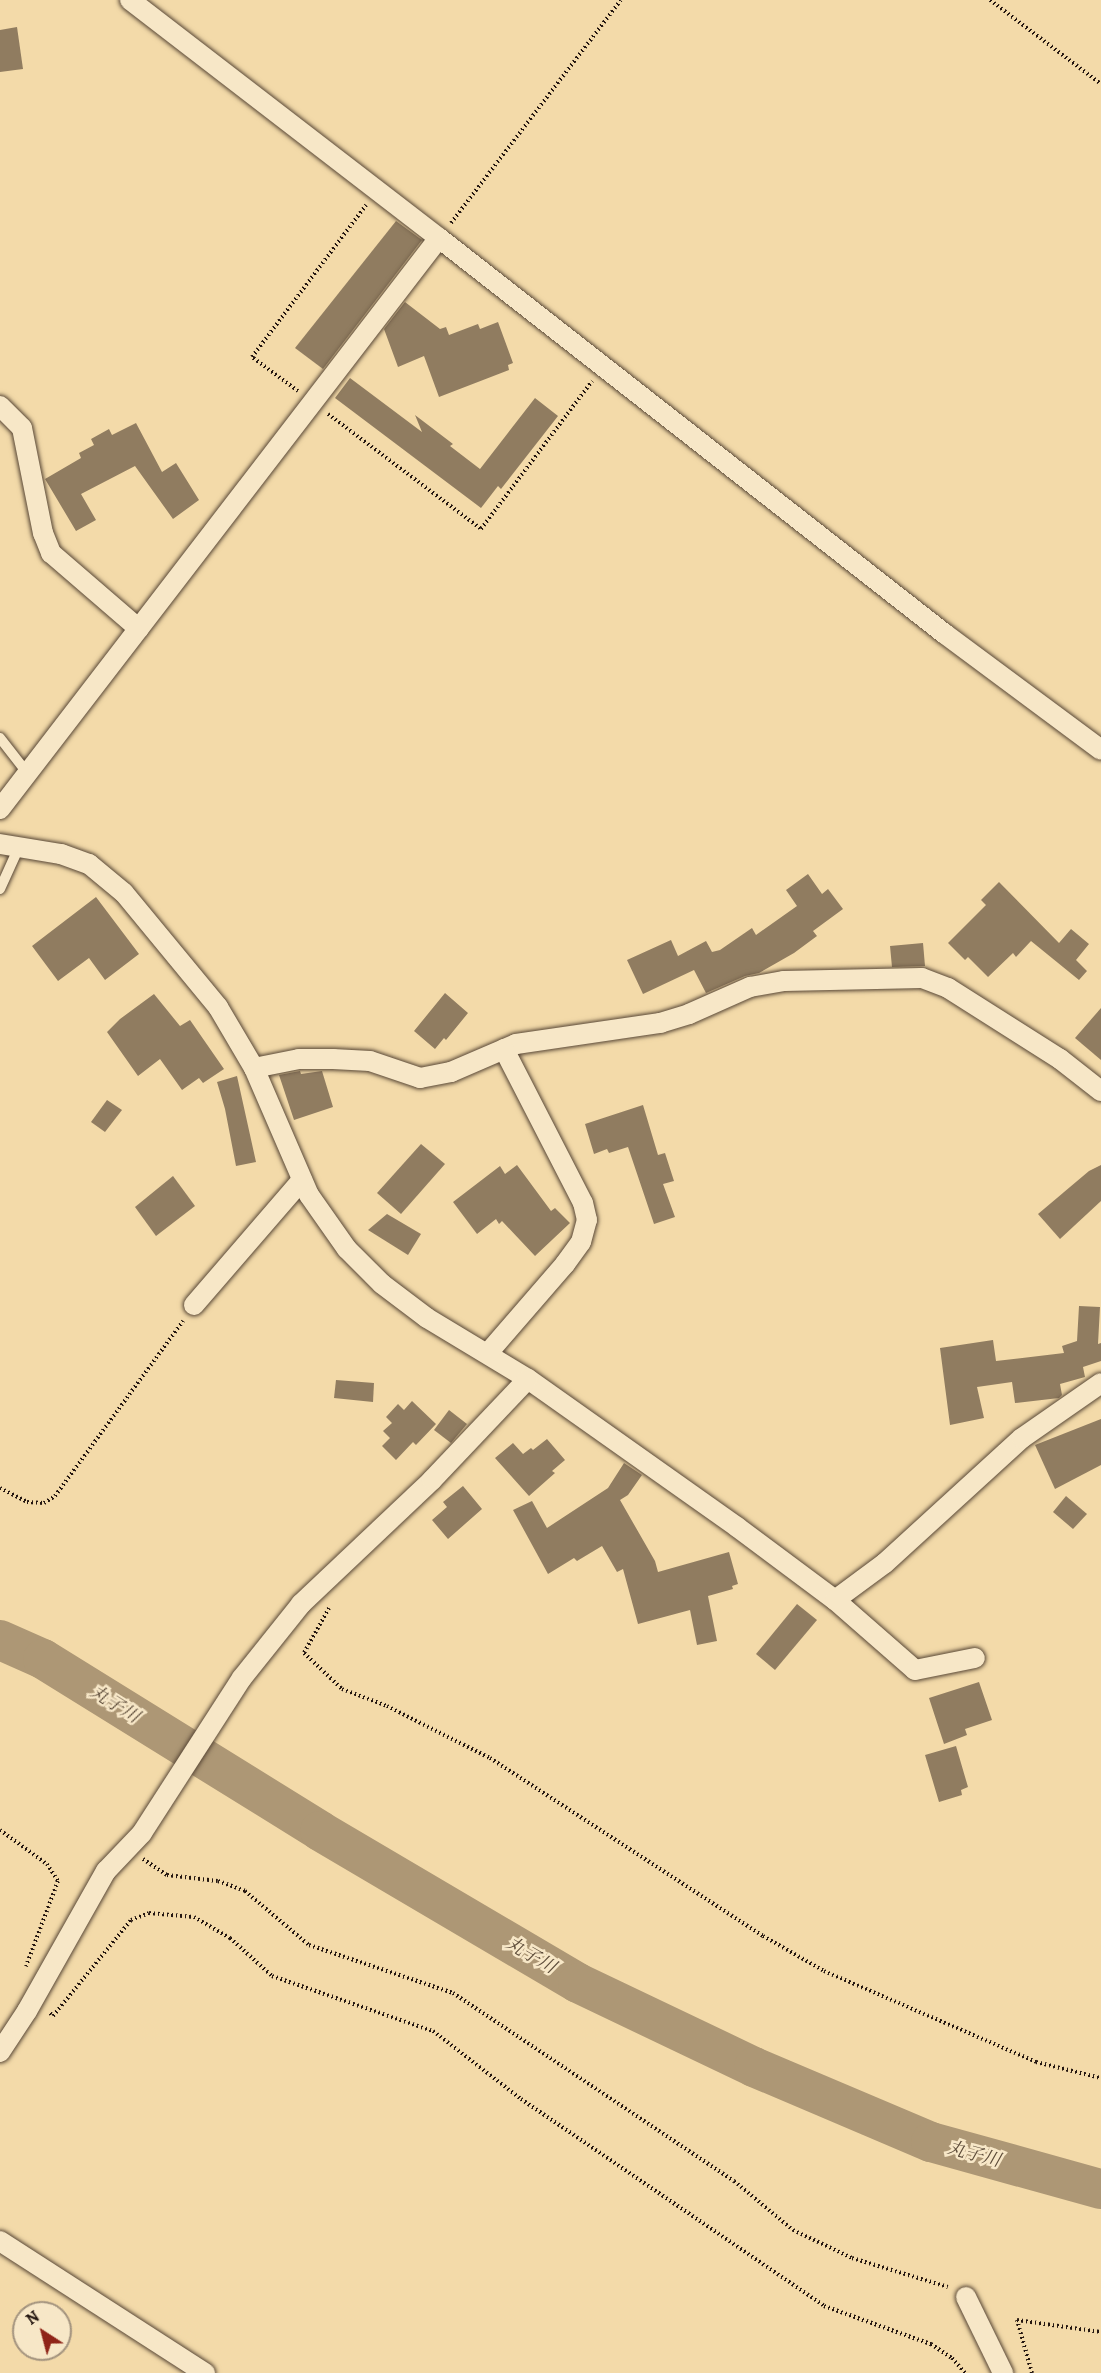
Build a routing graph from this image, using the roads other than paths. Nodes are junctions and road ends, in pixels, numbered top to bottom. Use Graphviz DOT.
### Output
graph roads {
  1 [pos="130,0"];
  2 [pos="440,237"];
  3 [pos="0,406"];
  4 [pos="139,629"];
  5 [pos="0,738"];
  6 [pos="1101,750"];
  7 [pos="28,774"];
  8 [pos="0,809"];
  9 [pos="9,845"];
  10 [pos="0,889"];
  11 [pos="504,1049"];
  12 [pos="254,1068"];
  13 [pos="1101,1091"];
  14 [pos="302,1180"];
  15 [pos="194,1305"];
  16 [pos="488,1353"];
  17 [pos="528,1379"];
  18 [pos="1101,1383"];
  19 [pos="835,1600"];
  20 [pos="975,1659"];
  21 [pos="0,2052"];
  22 [pos="0,2241"];
  23 [pos="966,2297"];
  24 [pos="205,2373"];
  25 [pos="1004,2373"];
  1 -- 2 [label="street"];
  2 -- 4 [label="street"];
  2 -- 6 [label="street"];
  3 -- 4 [label="street"];
  4 -- 7 [label="street"];
  5 -- 7 [label="lane"];
  7 -- 8 [label="street"];
  9 -- 10 [label="lane"];
  9 -- 12 [label="street"];
  11 -- 12 [label="street"];
  11 -- 13 [label="street"];
  11 -- 16 [label="street"];
  12 -- 14 [label="street"];
  14 -- 15 [label="street"];
  14 -- 16 [label="street"];
  16 -- 17 [label="street"];
  17 -- 19 [label="street"];
  17 -- 21 [label="street"];
  18 -- 19 [label="street"];
  19 -- 20 [label="street"];
  22 -- 24 [label="street"];
  23 -- 25 [label="street"];
}
